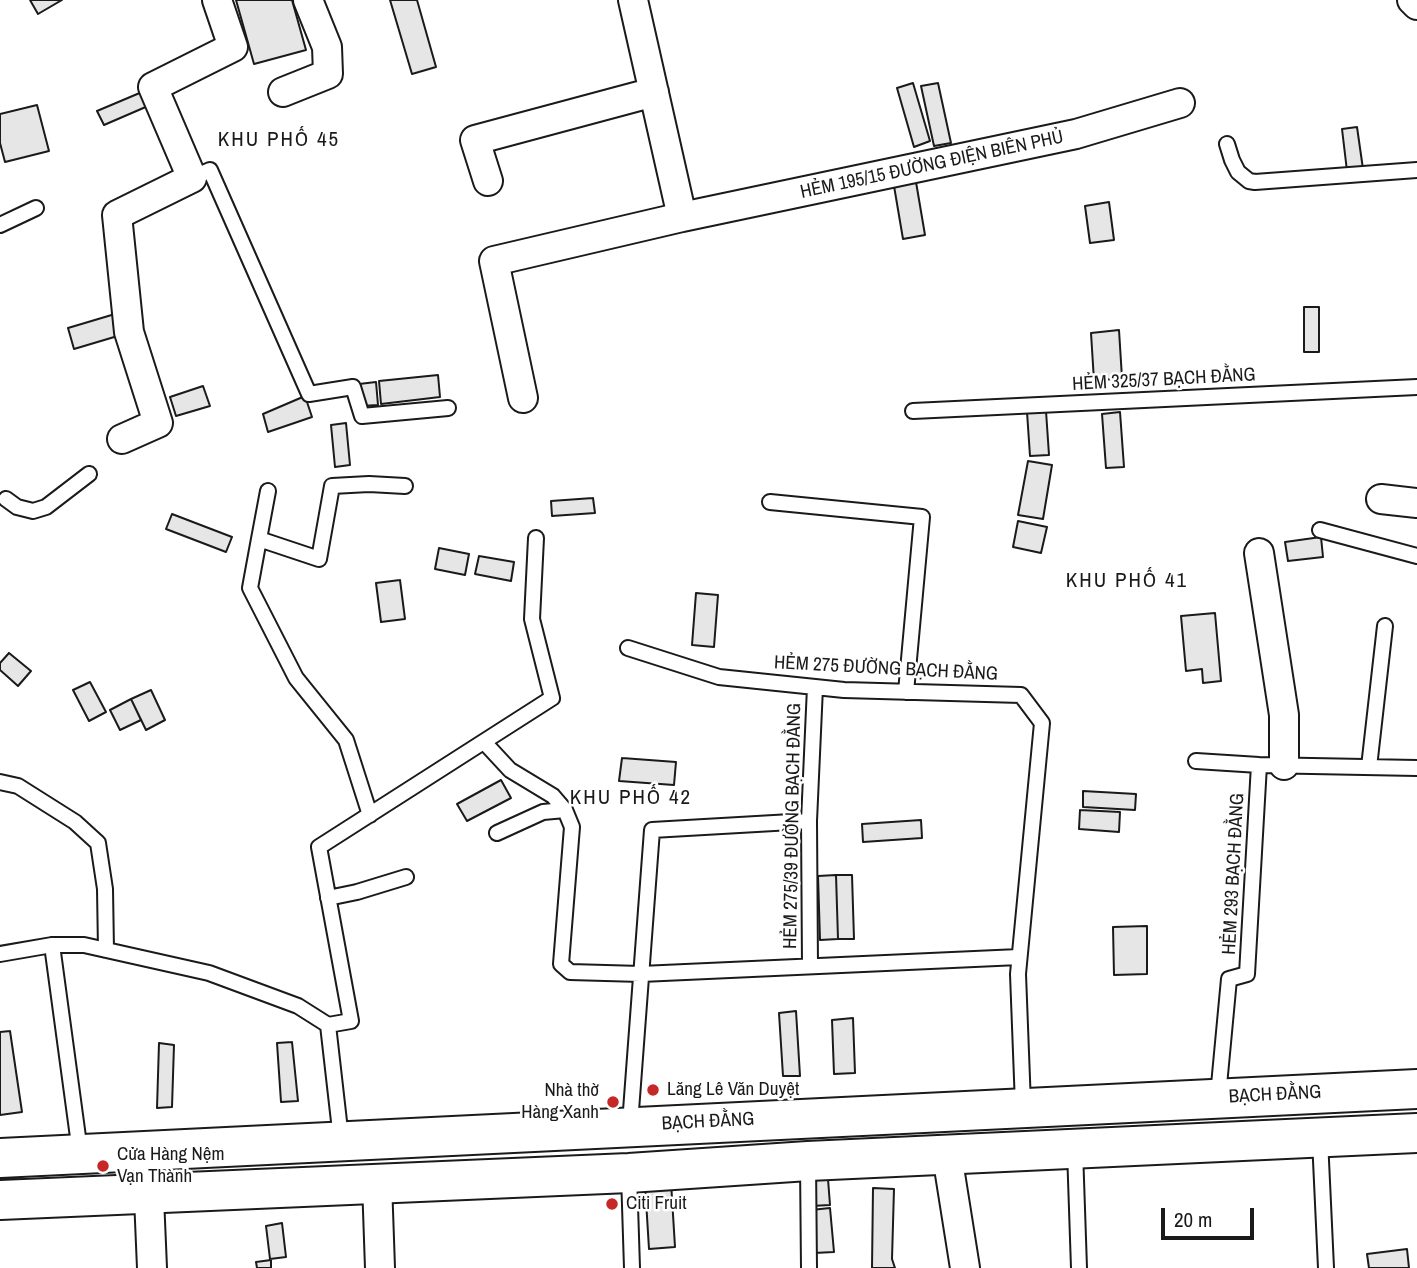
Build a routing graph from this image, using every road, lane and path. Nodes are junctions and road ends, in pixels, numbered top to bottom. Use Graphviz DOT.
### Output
graph roads {
  1 [pos="217,0"];
  2 [pos="309,0"];
  3 [pos="633,0"];
  4 [pos="1412,0"];
  5 [pos="1417,5"];
  6 [pos="283,92"];
  7 [pos="654,92"];
  8 [pos="1180,103"];
  9 [pos="1227,144"];
  10 [pos="1417,170"];
  11 [pos="192,178"];
  12 [pos="488,181"];
  13 [pos="36,208"];
  14 [pos="681,217"];
  15 [pos="0,225"];
  16 [pos="1417,387"];
  17 [pos="523,398"];
  18 [pos="448,408"];
  19 [pos="913,411"];
  20 [pos="122,439"];
  21 [pos="89,474"];
  22 [pos="405,486"];
  23 [pos="268,491"];
  24 [pos="2,499"];
  25 [pos="1381,499"];
  26 [pos="770,502"];
  27 [pos="1417,503"];
  28 [pos="1320,530"];
  29 [pos="536,538"];
  30 [pos="259,539"];
  31 [pos="1259,552"];
  32 [pos="1417,555"];
  33 [pos="1385,626"];
  34 [pos="628,648"];
  35 [pos="815,687"];
  36 [pos="906,692"];
  37 [pos="484,741"];
  38 [pos="1196,761"];
  39 [pos="1272,765"];
  40 [pos="1369,767"];
  41 [pos="1417,768"];
  42 [pos="0,782"];
  43 [pos="565,810"];
  44 [pos="370,815"];
  45 [pos="809,821"];
  46 [pos="497,833"];
  47 [pos="406,877"];
  48 [pos="328,898"];
  49 [pos="52,944"];
  50 [pos="106,950"];
  51 [pos="0,954"];
  52 [pos="1019,957"];
  53 [pos="810,967"];
  54 [pos="641,974"];
  55 [pos="328,1025"];
  56 [pos="1417,1089"];
  57 [pos="1218,1098"];
  58 [pos="1023,1107"];
  59 [pos="944,1111"];
  60 [pos="630,1126"];
  61 [pos="1417,1133"];
  62 [pos="1320,1138"];
  63 [pos="341,1140"];
  64 [pos="1075,1149"];
  65 [pos="147,1150"];
  66 [pos="80,1153"];
  67 [pos="947,1155"];
  68 [pos="0,1157"];
  69 [pos="808,1161"];
  70 [pos="629,1173"];
  71 [pos="377,1182"];
  72 [pos="150,1193"];
  73 [pos="0,1200"];
  74 [pos="152,1268"];
  75 [pos="380,1268"];
  76 [pos="632,1268"];
  77 [pos="809,1268"];
  78 [pos="965,1268"];
  79 [pos="1079,1268"];
  80 [pos="1326,1268"];
  1 -- 11 [label="street"];
  2 -- 6 [label="street"];
  3 -- 7 [label="street"];
  4 -- 5 [label="street"];
  7 -- 12 [label="street"];
  7 -- 14 [label="street"];
  8 -- 14 [label="street, HẺM 195/15 ĐƯỜNG ĐIỆN BIÊN PHỦ"];
  9 -- 10 [label="lane"];
  11 -- 18 [label="lane"];
  11 -- 20 [label="street"];
  13 -- 15 [label="lane"];
  14 -- 17 [label="street, HẺM 195/15 ĐƯỜNG ĐIỆN BIÊN PHỦ"];
  16 -- 19 [label="lane, HẺM 325/37 BẠCH ĐẰNG"];
  21 -- 24 [label="lane"];
  22 -- 30 [label="lane"];
  23 -- 30 [label="lane"];
  25 -- 27 [label="street"];
  26 -- 36 [label="lane"];
  28 -- 32 [label="lane"];
  29 -- 37 [label="lane"];
  30 -- 44 [label="lane"];
  31 -- 39 [label="street"];
  33 -- 40 [label="lane"];
  34 -- 35 [label="lane, HẺM 275 ĐƯỜNG BẠCH ĐẰNG"];
  35 -- 36 [label="lane, HẺM 275 ĐƯỜNG BẠCH ĐẰNG"];
  35 -- 45 [label="lane, HẺM 275/39 ĐƯỜNG BẠCH ĐẰNG"];
  36 -- 52 [label="lane, HẺM 275 ĐƯỜNG BẠCH ĐẰNG"];
  37 -- 43 [label="lane"];
  37 -- 44 [label="lane"];
  38 -- 39 [label="lane"];
  39 -- 40 [label="lane"];
  39 -- 57 [label="lane, HẺM 293 BẠCH ĐẰNG"];
  40 -- 41 [label="lane"];
  42 -- 50 [label="lane"];
  43 -- 46 [label="lane"];
  43 -- 54 [label="lane"];
  44 -- 48 [label="lane"];
  45 -- 53 [label="lane, HẺM 275/39 ĐƯỜNG BẠCH ĐẰNG"];
  45 -- 54 [label="lane"];
  47 -- 48 [label="lane"];
  48 -- 55 [label="lane"];
  49 -- 50 [label="lane"];
  49 -- 51 [label="lane"];
  49 -- 66 [label="lane"];
  50 -- 55 [label="lane"];
  52 -- 53 [label="lane"];
  52 -- 58 [label="lane, HẺM 275 ĐƯỜNG BẠCH ĐẰNG"];
  53 -- 54 [label="lane"];
  54 -- 60 [label="lane"];
  55 -- 63 [label="lane"];
  56 -- 57 [label="main road, BẠCH ĐẰNG"];
  57 -- 58 [label="main road, BẠCH ĐẰNG"];
  58 -- 59 [label="main road, BẠCH ĐẰNG"];
  59 -- 60 [label="main road, BẠCH ĐẰNG"];
  59 -- 67 [label="main road"];
  60 -- 63 [label="main road, BẠCH ĐẰNG"];
  61 -- 62 [label="main road"];
  62 -- 64 [label="main road"];
  62 -- 80 [label="lane"];
  63 -- 65 [label="main road, BẠCH ĐẰNG"];
  64 -- 67 [label="main road"];
  64 -- 79 [label="lane"];
  65 -- 66 [label="main road, BẠCH ĐẰNG"];
  65 -- 72 [label="street"];
  66 -- 68 [label="main road, BẠCH ĐẰNG"];
  67 -- 69 [label="main road"];
  67 -- 78 [label="street"];
  69 -- 70 [label="main road"];
  69 -- 77 [label="lane"];
  70 -- 71 [label="main road"];
  70 -- 76 [label="lane"];
  71 -- 72 [label="main road"];
  71 -- 75 [label="street"];
  72 -- 73 [label="main road"];
  72 -- 74 [label="street"];
}
